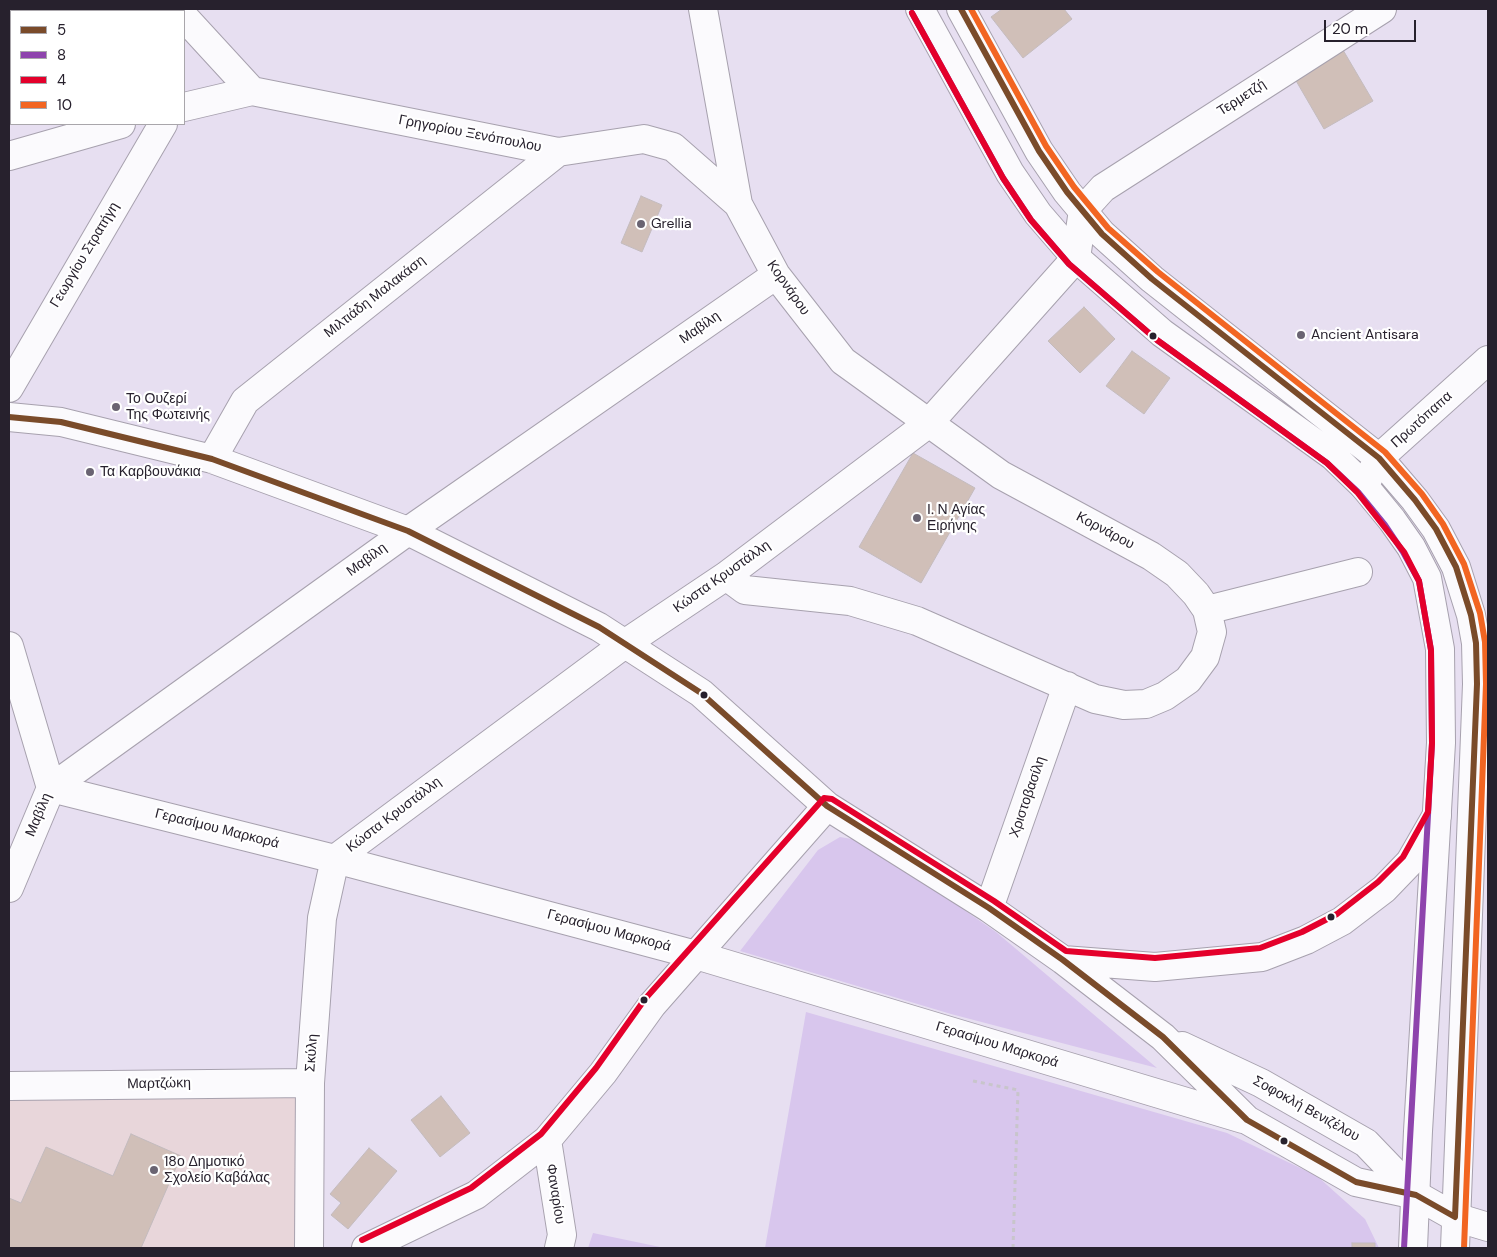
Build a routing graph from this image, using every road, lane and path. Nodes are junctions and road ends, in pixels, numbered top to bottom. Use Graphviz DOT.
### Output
graph roads {
  1 [pos="703,9"];
  2 [pos="920,9"];
  3 [pos="961,9"];
  4 [pos="1382,9"];
  5 [pos="185,18"];
  6 [pos="252,91"];
  7 [pos="185,106"];
  8 [pos="118,125"];
  9 [pos="162,125"];
  10 [pos="558,152"];
  11 [pos="9,156"];
  12 [pos="738,204"];
  13 [pos="1083,210"];
  14 [pos="1076,258"];
  15 [pos="776,275"];
  16 [pos="1488,360"];
  17 [pos="9,388"];
  18 [pos="9,417"];
  19 [pos="929,423"];
  20 [pos="1379,458"];
  21 [pos="212,459"];
  22 [pos="1364,486"];
  23 [pos="408,531"];
  24 [pos="1358,572"];
  25 [pos="726,576"];
  26 [pos="1207,610"];
  27 [pos="626,644"];
  28 [pos="9,646"];
  29 [pos="1066,686"];
  30 [pos="1482,734"];
  31 [pos="51,788"];
  32 [pos="827,806"];
  33 [pos="1437,815"];
  34 [pos="335,859"];
  35 [pos="9,888"];
  36 [pos="989,908"];
  37 [pos="696,954"];
  38 [pos="1063,960"];
  39 [pos="1163,1037"];
  40 [pos="973,1081"];
  41 [pos="310,1083"];
  42 [pos="9,1086"];
  43 [pos="1248,1120"];
  44 [pos="547,1140"];
  45 [pos="1416,1195"];
  46 [pos="1456,1218"];
  47 [pos="1488,1227"];
  48 [pos="309,1248"];
  49 [pos="366,1248"];
  50 [pos="559,1248"];
  51 [pos="1013,1248"];
  52 [pos="1413,1248"];
  53 [pos="1455,1248"];
  1 -- 12 [label="street, Κορνάρου"];
  2 -- 14 [label="street"];
  3 -- 13 [label="street"];
  4 -- 13 [label="street, Τερμετζή"];
  5 -- 6 [label="street"];
  6 -- 7 [label="street, Γρηγορίου Ξενόπουλου"];
  6 -- 10 [label="street, Γρηγορίου Ξενόπουλου"];
  8 -- 11 [label="street"];
  9 -- 17 [label="street, Γεωργίου Στρατήγη"];
  10 -- 12 [label="street, Γρηγορίου Ξενόπουλου"];
  10 -- 21 [label="street, Μιλτιάδη Μαλακάση"];
  12 -- 15 [label="street, Κορνάρου"];
  13 -- 14 [label="street"];
  13 -- 20 [label="street"];
  14 -- 19 [label="street, Κώστα Κρυστάλλη"];
  14 -- 22 [label="street"];
  15 -- 19 [label="street, Κορνάρου"];
  15 -- 23 [label="street, Μαβίλη"];
  16 -- 20 [label="street, Πρωτόπαπα"];
  18 -- 21 [label="street, Σοφοκλή Βενιζέλου"];
  19 -- 25 [label="street, Κώστα Κρυστάλλη"];
  19 -- 26 [label="street, Κορνάρου"];
  20 -- 22 [label="street, Πρωτόπαπα"];
  20 -- 30 [label="street"];
  21 -- 23 [label="street, Σοφοκλή Βενιζέλου"];
  22 -- 33 [label="street"];
  23 -- 27 [label="street, Σοφοκλή Βενιζέλου"];
  23 -- 31 [label="street, Μαβίλη"];
  24 -- 26 [label="street"];
  25 -- 27 [label="street, Κώστα Κρυστάλλη"];
  25 -- 29 [label="street, Κορνάρου"];
  26 -- 29 [label="street, Κορνάρου"];
  27 -- 32 [label="street, Σοφοκλή Βενιζέλου"];
  27 -- 34 [label="street, Κώστα Κρυστάλλη"];
  28 -- 31 [label="street"];
  29 -- 36 [label="street, Χριστοβασίλη"];
  30 -- 46 [label="street"];
  31 -- 34 [label="street, Γερασίμου Μαρκορά"];
  31 -- 35 [label="street, Μαβίλη"];
  32 -- 36 [label="street, Σοφοκλή Βενιζέλου"];
  32 -- 37 [label="street"];
  33 -- 38 [label="street"];
  33 -- 45 [label="street"];
  34 -- 37 [label="street, Γερασίμου Μαρκορά"];
  34 -- 41 [label="street, Σκύλη"];
  36 -- 38 [label="street, Σοφοκλή Βενιζέλου"];
  37 -- 43 [label="street, Γερασίμου Μαρκορά"];
  37 -- 44 [label="street"];
  38 -- 39 [label="street, Σοφοκλή Βενιζέλου"];
  39 -- 43 [label="street, Σοφοκλή Βενιζέλου"];
  39 -- 45 [label="street, Σοφοκλή Βενιζέλου"];
  40 -- 51 [label="path"];
  41 -- 42 [label="street, Μαρτζώκη"];
  41 -- 48 [label="street, Σκύλη"];
  43 -- 45 [label="street, Σοφοκλή Βενιζέλου"];
  44 -- 49 [label="street"];
  44 -- 50 [label="street, Φαναρίου"];
  45 -- 46 [label="street, Σοφοκλή Βενιζέλου"];
  45 -- 52 [label="street"];
  46 -- 47 [label="street, Σοφοκλή Βενιζέλου"];
  46 -- 53 [label="street"];
}
